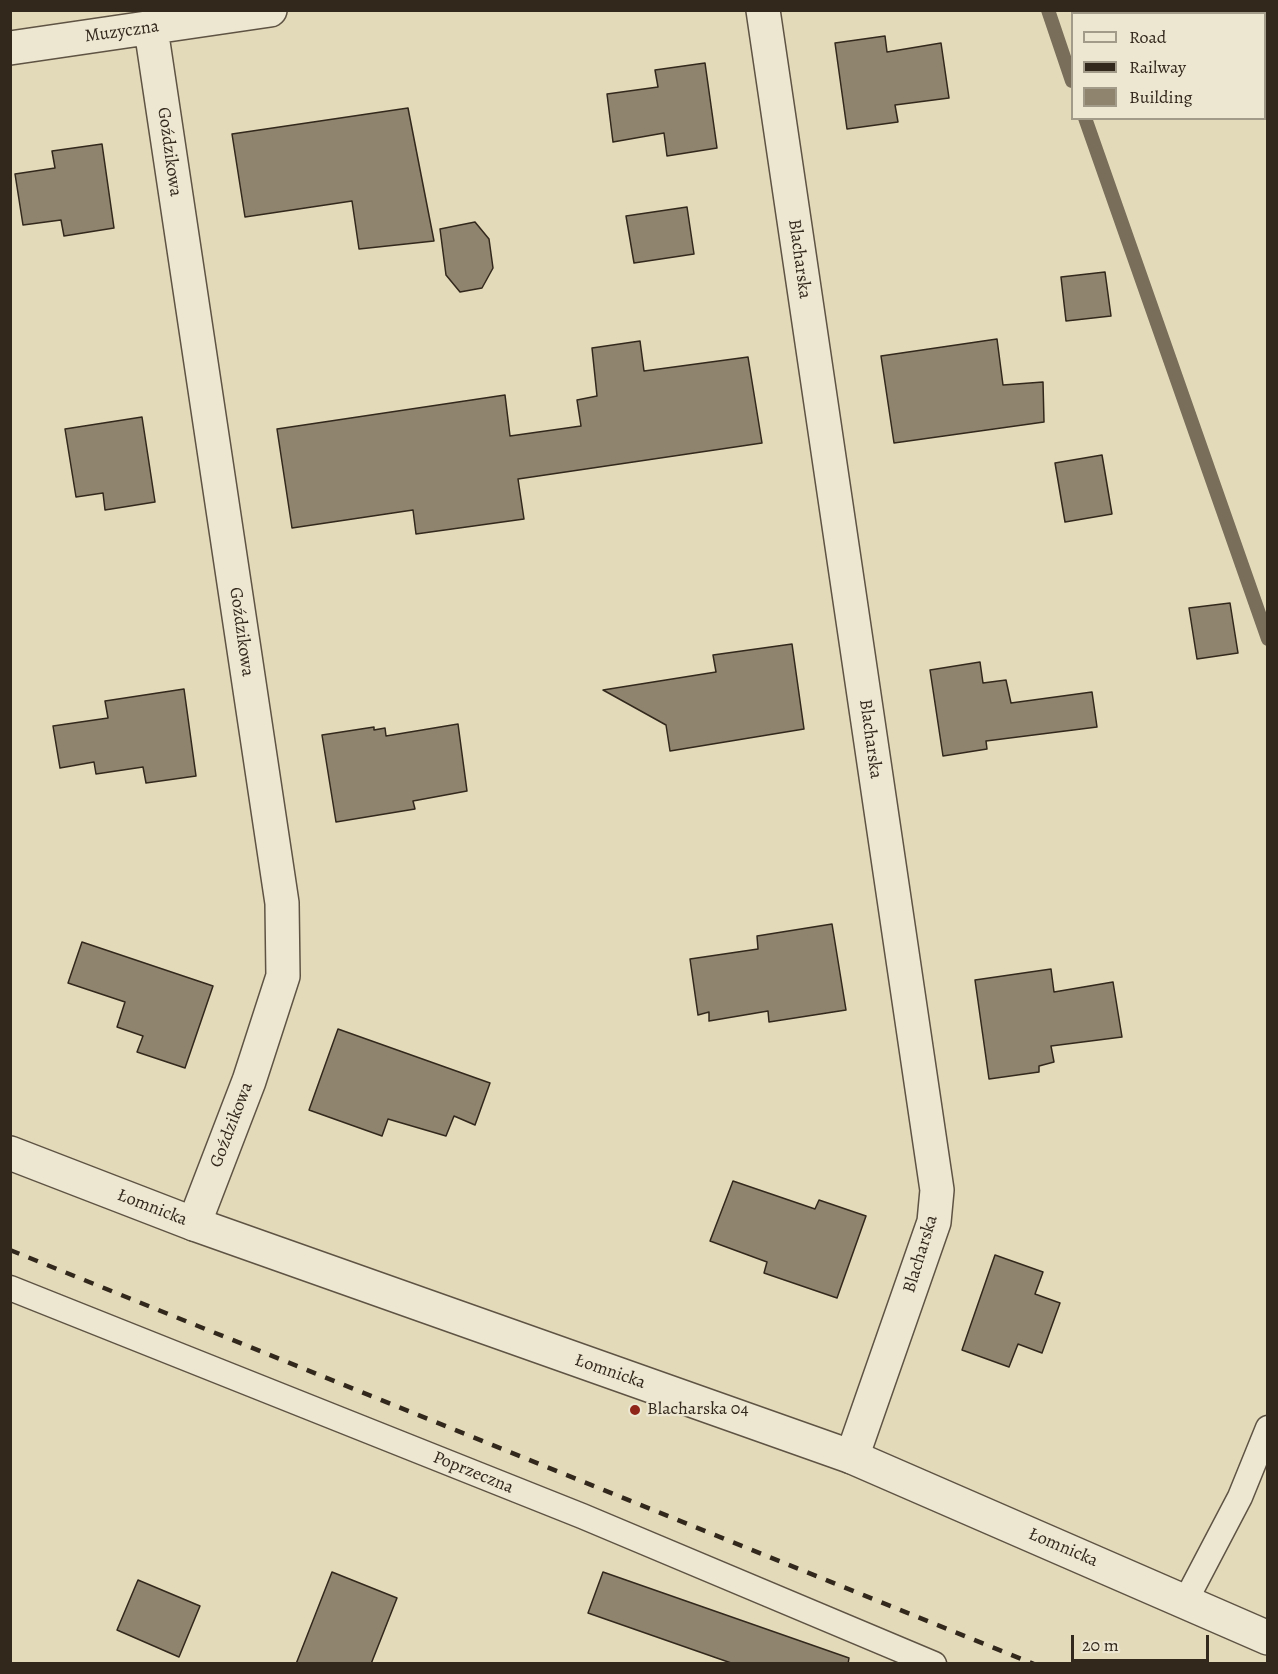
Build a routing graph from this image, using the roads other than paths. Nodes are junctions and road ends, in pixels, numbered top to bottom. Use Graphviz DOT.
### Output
graph roads {
  1 [pos="270,10"];
  2 [pos="763,10"];
  3 [pos="151,29"];
  4 [pos="10,48"];
  5 [pos="10,1153"];
  6 [pos="194,1224"];
  7 [pos="10,1288"];
  8 [pos="1268,1428"];
  9 [pos="852,1457"];
  10 [pos="1186,1600"];
  11 [pos="1268,1638"];
  12 [pos="934,1664"];
  1 -- 3 [label="street, Muzyczna"];
  2 -- 9 [label="street, Blacharska"];
  3 -- 4 [label="street, Muzyczna"];
  3 -- 6 [label="street, Goździkowa"];
  5 -- 6 [label="street, Łomnicka"];
  6 -- 9 [label="street, Łomnicka"];
  7 -- 12 [label="lane, Poprzeczna"];
  8 -- 10 [label="lane"];
  9 -- 10 [label="street, Łomnicka"];
  10 -- 11 [label="street, Łomnicka"];
}
